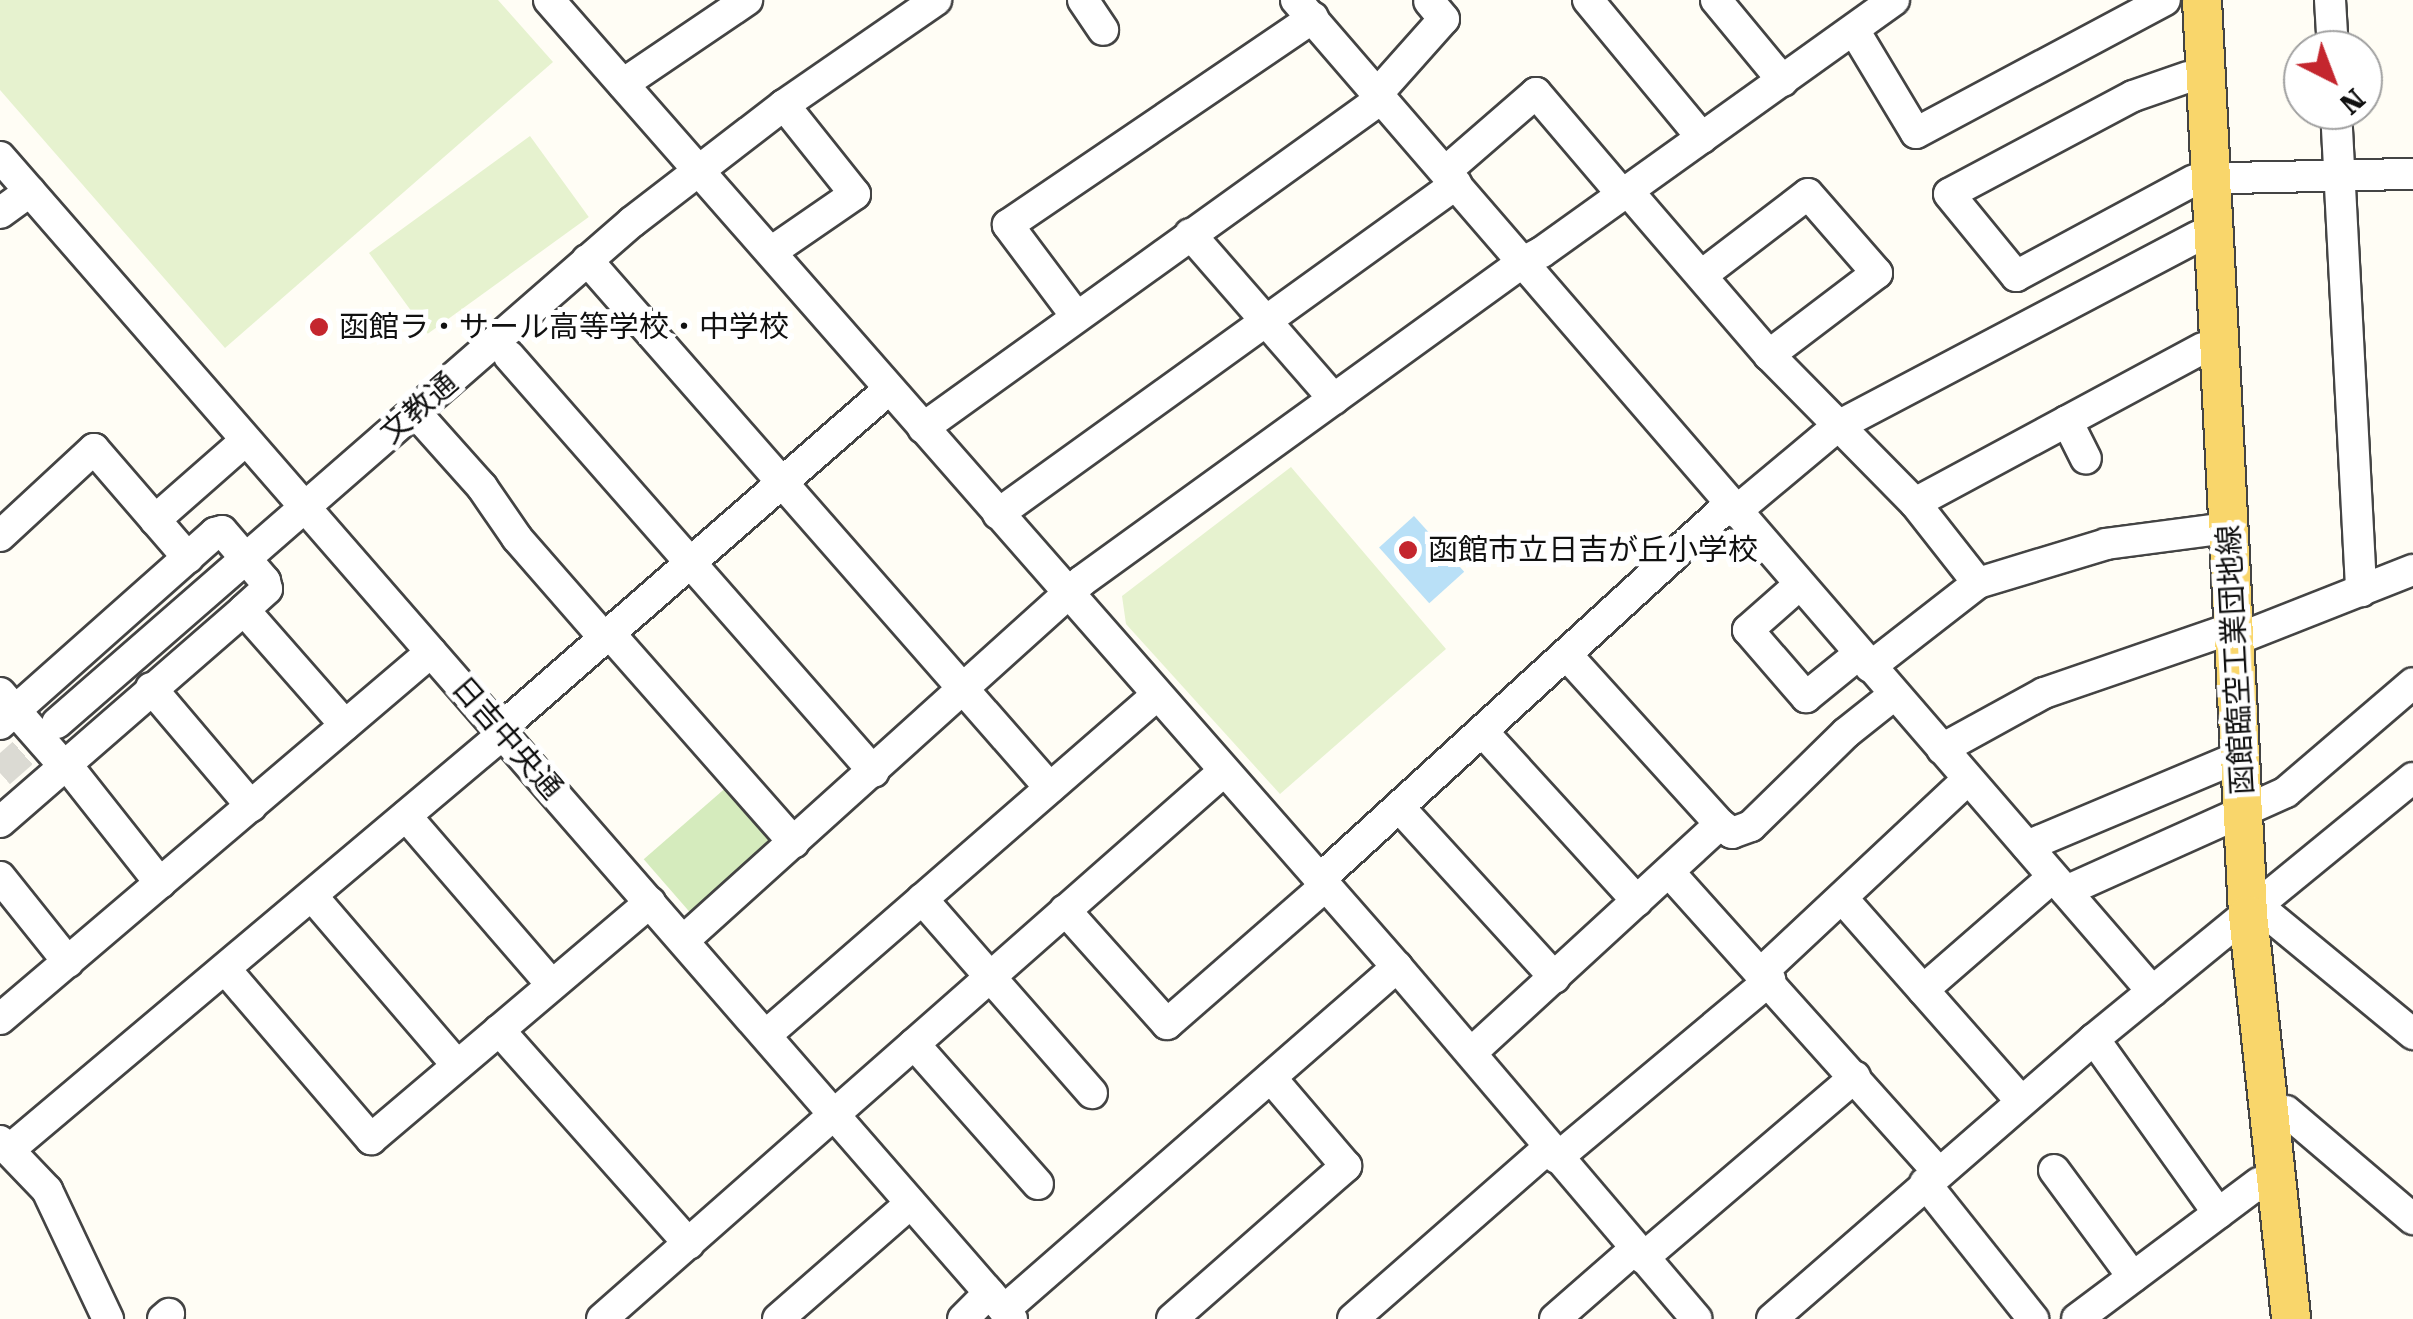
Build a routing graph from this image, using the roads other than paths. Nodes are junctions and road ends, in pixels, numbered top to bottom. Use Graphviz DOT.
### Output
graph roads {
  1 [pos="746,0"];
  2 [pos="936,0"];
  3 [pos="1083,0"];
  4 [pos="1588,0"];
  5 [pos="1716,0"];
  6 [pos="2165,0"];
  7 [pos="2202,0"];
  8 [pos="2330,0"];
  9 [pos="1429,1"];
  10 [pos="554,2"];
  11 [pos="1305,9"];
  12 [pos="1872,11"];
  13 [pos="1103,30"];
  14 [pos="2332,30"];
  15 [pos="2188,77"];
  16 [pos="1783,81"];
  17 [pos="623,84"];
  18 [pos="1380,95"];
  19 [pos="784,105"];
  20 [pos="2337,130"];
  21 [pos="1702,138"];
  22 [pos="0,157"];
  23 [pos="700,170"];
  24 [pos="2413,174"];
  25 [pos="2340,176"];
  26 [pos="1451,178"];
  27 [pos="2230,178"];
  28 [pos="2194,180"];
  29 [pos="30,192"];
  30 [pos="1624,192"];
  31 [pos="0,214"];
  32 [pos="1190,234"];
  33 [pos="2197,237"];
  34 [pos="770,252"];
  35 [pos="588,260"];
  36 [pos="1523,262"];
  37 [pos="1702,275"];
  38 [pos="1076,316"];
  39 [pos="1266,321"];
  40 [pos="2203,348"];
  41 [pos="1769,355"];
  42 [pos="509,356"];
  43 [pos="889,388"];
  44 [pos="1334,400"];
  45 [pos="415,412"];
  46 [pos="2067,422"];
  47 [pos="1838,426"];
  48 [pos="923,428"];
  49 [pos="246,441"];
  50 [pos="2086,459"];
  51 [pos="784,482"];
  52 [pos="1915,502"];
  53 [pos="1732,508"];
  54 [pos="304,509"];
  55 [pos="998,514"];
  56 [pos="155,520"];
  57 [pos="2212,530"];
  58 [pos="0,536"];
  59 [pos="246,557"];
  60 [pos="188,558"];
  61 [pos="691,563"];
  62 [pos="2413,570"];
  63 [pos="1978,583"];
  64 [pos="1799,585"];
  65 [pos="2360,591"];
  66 [pos="1070,595"];
  67 [pos="244,610"];
  68 [pos="608,636"];
  69 [pos="2227,637"];
  70 [pos="431,652"];
  71 [pos="1566,654"];
  72 [pos="1864,660"];
  73 [pos="2413,683"];
  74 [pos="151,688"];
  75 [pos="964,690"];
  76 [pos="1157,695"];
  77 [pos="1894,695"];
  78 [pos="5,709"];
  79 [pos="57,723"];
  80 [pos="346,725"];
  81 [pos="1482,730"];
  82 [pos="502,731"];
  83 [pos="1942,749"];
  84 [pos="2241,756"];
  85 [pos="65,765"];
  86 [pos="1224,771"];
  87 [pos="874,772"];
  88 [pos="2413,778"];
  89 [pos="1968,779"];
  90 [pos="1050,788"];
  91 [pos="252,806"];
  92 [pos="1399,807"];
  93 [pos="2244,812"];
  94 [pos="406,816"];
  95 [pos="0,822"];
  96 [pos="1720,824"];
  97 [pos="794,843"];
  98 [pos="2027,846"];
  99 [pos="1669,872"];
  100 [pos="0,877"];
  101 [pos="160,883"];
  102 [pos="1322,883"];
  103 [pos="2060,884"];
  104 [pos="312,896"];
  105 [pos="1842,898"];
  106 [pos="922,899"];
  107 [pos="1637,901"];
  108 [pos="650,902"];
  109 [pos="1065,910"];
  110 [pos="2253,911"];
  111 [pos="684,940"];
  112 [pos="68,962"];
  113 [pos="1397,967"];
  114 [pos="226,970"];
  115 [pos="1766,976"];
  116 [pos="989,977"];
  117 [pos="1555,978"];
  118 [pos="551,984"];
  119 [pos="1923,990"];
  120 [pos="2152,991"];
  121 [pos="0,1019"];
  122 [pos="499,1030"];
  123 [pos="766,1034"];
  124 [pos="2413,1034"];
  125 [pos="2094,1040"];
  126 [pos="914,1044"];
  127 [pos="1471,1053"];
  128 [pos="457,1065"];
  129 [pos="1855,1077"];
  130 [pos="1271,1078"];
  131 [pos="1092,1093"];
  132 [pos="2021,1101"];
  133 [pos="2286,1111"];
  134 [pos="835,1114"];
  135 [pos="4,1145"];
  136 [pos="1552,1153"];
  137 [pos="2054,1170"];
  138 [pos="1932,1177"];
  139 [pos="2259,1182"];
  140 [pos="1038,1184"];
  141 [pos="911,1203"];
  142 [pos="2218,1213"];
  143 [pos="2413,1219"];
  144 [pos="688,1244"];
  145 [pos="1640,1253"];
  146 [pos="2133,1276"];
  147 [pos="1002,1307"];
  148 [pos="108,1319"];
  149 [pos="602,1319"];
  150 [pos="778,1319"];
  151 [pos="963,1319"];
  152 [pos="1172,1319"];
  153 [pos="1353,1319"];
  154 [pos="1555,1319"];
  155 [pos="1696,1319"];
  156 [pos="1772,1319"];
  157 [pos="2033,1319"];
  158 [pos="2077,1319"];
  159 [pos="2291,1319"];
  1 -- 17 [label="street"];
  2 -- 19 [label="street, 文教通"];
  3 -- 13 [label="street"];
  4 -- 21 [label="street"];
  5 -- 16 [label="street"];
  6 -- 12 [label="street"];
  7 -- 69 [label="main road, 函館臨空工業団地線"];
  8 -- 14 [label="street"];
  9 -- 18 [label="street"];
  10 -- 17 [label="street"];
  11 -- 18 [label="street"];
  11 -- 38 [label="street"];
  12 -- 16 [label="street"];
  15 -- 28 [label="street"];
  16 -- 21 [label="street"];
  17 -- 23 [label="street"];
  18 -- 26 [label="street"];
  18 -- 32 [label="street"];
  19 -- 23 [label="street, 文教通"];
  19 -- 34 [label="street"];
  20 -- 25 [label="street"];
  21 -- 30 [label="street"];
  22 -- 29 [label="street, 日吉中央通"];
  23 -- 34 [label="street"];
  23 -- 35 [label="street, 文教通"];
  24 -- 25 [label="street"];
  25 -- 27 [label="street"];
  25 -- 65 [label="street"];
  26 -- 30 [label="street"];
  26 -- 36 [label="street"];
  26 -- 39 [label="street"];
  29 -- 31 [label="street"];
  29 -- 49 [label="street, 日吉中央通"];
  30 -- 36 [label="street"];
  30 -- 37 [label="street"];
  32 -- 38 [label="street"];
  32 -- 39 [label="street"];
  33 -- 47 [label="street"];
  34 -- 43 [label="street"];
  35 -- 45 [label="street, 文教通"];
  35 -- 51 [label="street"];
  36 -- 44 [label="street"];
  36 -- 53 [label="street"];
  37 -- 41 [label="street"];
  37 -- 41 [label="street"];
  38 -- 48 [label="street"];
  39 -- 44 [label="street"];
  39 -- 55 [label="street"];
  40 -- 46 [label="street"];
  41 -- 47 [label="street"];
  42 -- 61 [label="street"];
  43 -- 48 [label="street"];
  43 -- 51 [label="street"];
  44 -- 66 [label="street"];
  45 -- 54 [label="street, 文教通"];
  45 -- 68 [label="street"];
  46 -- 50 [label="street"];
  46 -- 52 [label="street"];
  47 -- 52 [label="street"];
  47 -- 53 [label="street"];
  48 -- 55 [label="street"];
  49 -- 54 [label="street, 日吉中央通"];
  49 -- 56 [label="street"];
  51 -- 61 [label="street"];
  51 -- 75 [label="street"];
  52 -- 63 [label="street"];
  53 -- 64 [label="street"];
  53 -- 71 [label="street"];
  54 -- 59 [label="street, 文教通"];
  54 -- 70 [label="street, 日吉中央通"];
  55 -- 66 [label="street"];
  56 -- 58 [label="street"];
  56 -- 60 [label="street"];
  57 -- 63 [label="street"];
  59 -- 60 [label="street"];
  59 -- 67 [label="street"];
  59 -- 79 [label="street, 文教通"];
  60 -- 78 [label="street"];
  61 -- 68 [label="street"];
  61 -- 87 [label="street"];
  62 -- 65 [label="street"];
  63 -- 72 [label="street"];
  64 -- 72 [label="street"];
  64 -- 72 [label="street"];
  65 -- 69 [label="street"];
  66 -- 75 [label="street"];
  66 -- 76 [label="street"];
  67 -- 74 [label="street"];
  67 -- 80 [label="street"];
  68 -- 82 [label="street"];
  68 -- 97 [label="street"];
  69 -- 83 [label="street"];
  69 -- 84 [label="main road, 函館臨空工業団地線"];
  70 -- 80 [label="street"];
  70 -- 82 [label="street, 日吉中央通"];
  71 -- 81 [label="street"];
  71 -- 96 [label="street"];
  72 -- 77 [label="street"];
  73 -- 93 [label="street"];
  74 -- 85 [label="street"];
  74 -- 91 [label="street"];
  75 -- 87 [label="street"];
  75 -- 90 [label="street"];
  76 -- 86 [label="street"];
  76 -- 90 [label="street"];
  77 -- 83 [label="street"];
  77 -- 96 [label="street"];
  78 -- 85 [label="street"];
  80 -- 91 [label="street"];
  81 -- 92 [label="street"];
  81 -- 107 [label="street"];
  82 -- 94 [label="street"];
  82 -- 108 [label="street, 日吉中央通"];
  83 -- 89 [label="street"];
  84 -- 93 [label="main road, 函館臨空工業団地線"];
  84 -- 98 [label="street"];
  85 -- 95 [label="street"];
  85 -- 101 [label="street"];
  86 -- 102 [label="street"];
  86 -- 109 [label="street"];
  87 -- 97 [label="street"];
  88 -- 110 [label="street"];
  89 -- 98 [label="street"];
  89 -- 105 [label="street"];
  90 -- 106 [label="street"];
  91 -- 101 [label="street"];
  92 -- 102 [label="street"];
  92 -- 117 [label="street"];
  93 -- 103 [label="street"];
  93 -- 110 [label="main road, 函館臨空工業団地線"];
  94 -- 104 [label="street"];
  94 -- 118 [label="street"];
  96 -- 99 [label="street"];
  97 -- 111 [label="street"];
  98 -- 103 [label="street"];
  99 -- 107 [label="street"];
  99 -- 115 [label="street"];
  100 -- 112 [label="street"];
  101 -- 112 [label="street"];
  102 -- 109 [label="street"];
  102 -- 113 [label="street"];
  103 -- 119 [label="street"];
  103 -- 120 [label="street"];
  104 -- 114 [label="street"];
  104 -- 128 [label="street"];
  105 -- 115 [label="street"];
  105 -- 119 [label="street"];
  106 -- 116 [label="street"];
  106 -- 123 [label="street"];
  107 -- 117 [label="street"];
  108 -- 111 [label="street, 日吉中央通"];
  108 -- 118 [label="street"];
  109 -- 116 [label="street"];
  110 -- 120 [label="street"];
  110 -- 124 [label="street"];
  110 -- 159 [label="main road, 函館臨空工業団地線"];
  111 -- 123 [label="street, 日吉中央通"];
  112 -- 121 [label="street"];
  113 -- 127 [label="street"];
  113 -- 130 [label="street"];
  114 -- 128 [label="street"];
  114 -- 135 [label="street"];
  115 -- 129 [label="street"];
  115 -- 136 [label="street"];
  116 -- 126 [label="street"];
  116 -- 131 [label="street"];
  117 -- 127 [label="street"];
  118 -- 122 [label="street"];
  119 -- 132 [label="street"];
  120 -- 125 [label="street"];
  122 -- 128 [label="street"];
  122 -- 144 [label="street"];
  123 -- 134 [label="street, 日吉中央通"];
  125 -- 132 [label="street"];
  125 -- 142 [label="street"];
  126 -- 134 [label="street"];
  126 -- 140 [label="street"];
  127 -- 136 [label="street"];
  129 -- 138 [label="street"];
  129 -- 145 [label="street"];
  130 -- 147 [label="street"];
  130 -- 152 [label="street"];
  132 -- 138 [label="street"];
  133 -- 143 [label="street"];
  134 -- 141 [label="street, 日吉中央通"];
  134 -- 144 [label="street"];
  135 -- 148 [label="street"];
  136 -- 145 [label="street"];
  136 -- 153 [label="street"];
  137 -- 146 [label="street"];
  138 -- 156 [label="street"];
  138 -- 157 [label="street"];
  139 -- 142 [label="street"];
  141 -- 147 [label="street, 日吉中央通"];
  141 -- 150 [label="street"];
  142 -- 146 [label="street"];
  144 -- 149 [label="street"];
  145 -- 154 [label="street"];
  145 -- 155 [label="street"];
  146 -- 158 [label="street"];
  147 -- 151 [label="street"];
}
